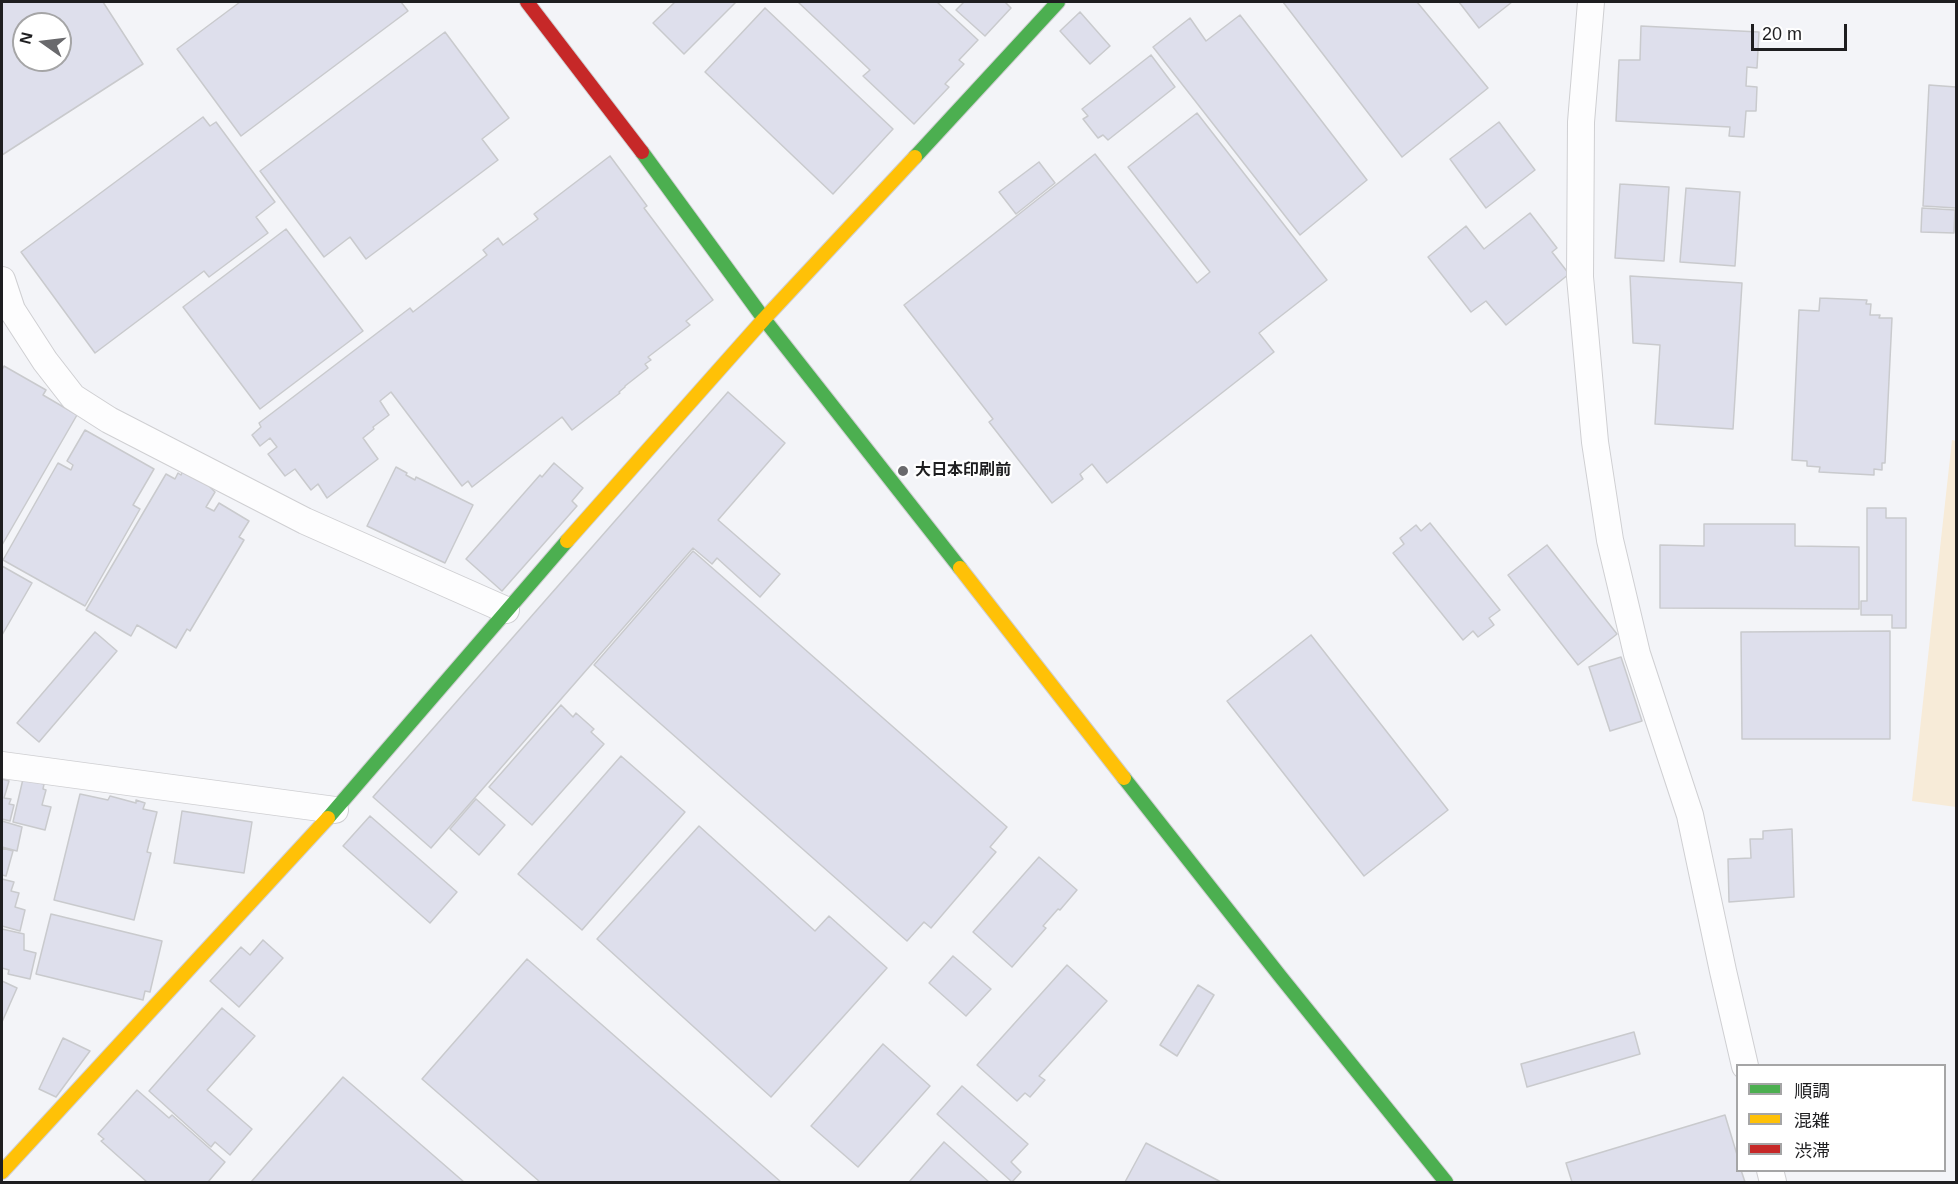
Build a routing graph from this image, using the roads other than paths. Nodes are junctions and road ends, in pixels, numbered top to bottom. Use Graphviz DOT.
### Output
graph roads {
  1 [pos="527,2"];
  2 [pos="1591,2"];
  3 [pos="1045,6"];
  4 [pos="5,306"];
  5 [pos="764,319"];
  6 [pos="506,610"];
  7 [pos="2,765"];
  8 [pos="335,810"];
  9 [pos="1745,1064"];
  10 [pos="2,1172"];
  11 [pos="1446,1182"];
  1 -- 5 [label="street"];
  2 -- 9 [label="street"];
  3 -- 5 [label="street"];
  4 -- 6 [label="street"];
  5 -- 6 [label="street"];
  5 -- 11 [label="street"];
  6 -- 8 [label="street"];
  7 -- 8 [label="street"];
  8 -- 10 [label="street"];
}
